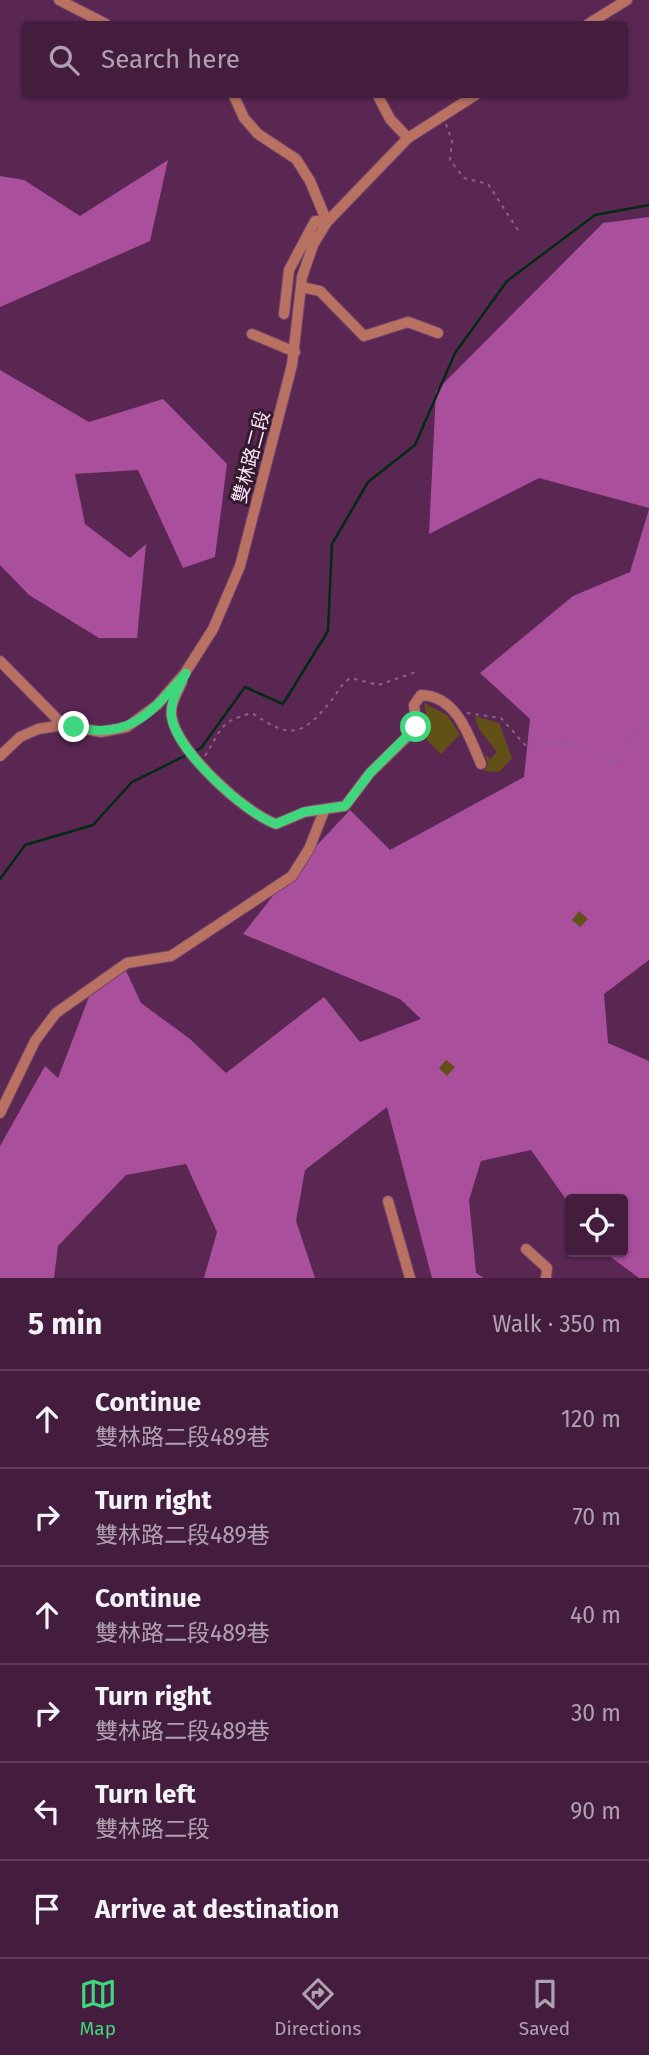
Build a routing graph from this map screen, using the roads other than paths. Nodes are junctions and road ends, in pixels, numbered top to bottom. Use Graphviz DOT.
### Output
graph roads {
  1 [pos="60,0"];
  2 [pos="620,2"];
  3 [pos="100,21"];
  4 [pos="592,21"];
  5 [pos="235,98"];
  6 [pos="379,98"];
  7 [pos="471,98"];
  8 [pos="408,138"];
  9 [pos="327,222"];
  10 [pos="301,287"];
  11 [pos="284,314"];
  12 [pos="252,334"];
  13 [pos="439,334"];
  14 [pos="295,352"];
  15 [pos="0,660"];
  16 [pos="186,673"];
  17 [pos="63,725"];
  18 [pos="0,756"];
  19 [pos="481,764"];
  20 [pos="324,811"];
  21 [pos="0,1113"];
  22 [pos="388,1201"];
  23 [pos="526,1249"];
  24 [pos="410,1278"];
  25 [pos="546,1278"];
  1 -- 3 [label="street"];
  2 -- 4 [label="street"];
  5 -- 9 [label="street"];
  6 -- 8 [label="street"];
  7 -- 8 [label="street, 雙林路二段"];
  8 -- 9 [label="street, 雙林路二段"];
  9 -- 10 [label="street, 雙林路二段"];
  9 -- 11 [label="street"];
  10 -- 13 [label="street"];
  10 -- 14 [label="street, 雙林路二段"];
  12 -- 14 [label="street"];
  14 -- 16 [label="street, 雙林路二段"];
  15 -- 17 [label="street"];
  16 -- 17 [label="street, 雙林路二段"];
  16 -- 20 [label="street"];
  17 -- 18 [label="street, 雙林路二段"];
  19 -- 20 [label="street"];
  20 -- 21 [label="street"];
  22 -- 24 [label="street"];
  23 -- 25 [label="street"];
}
